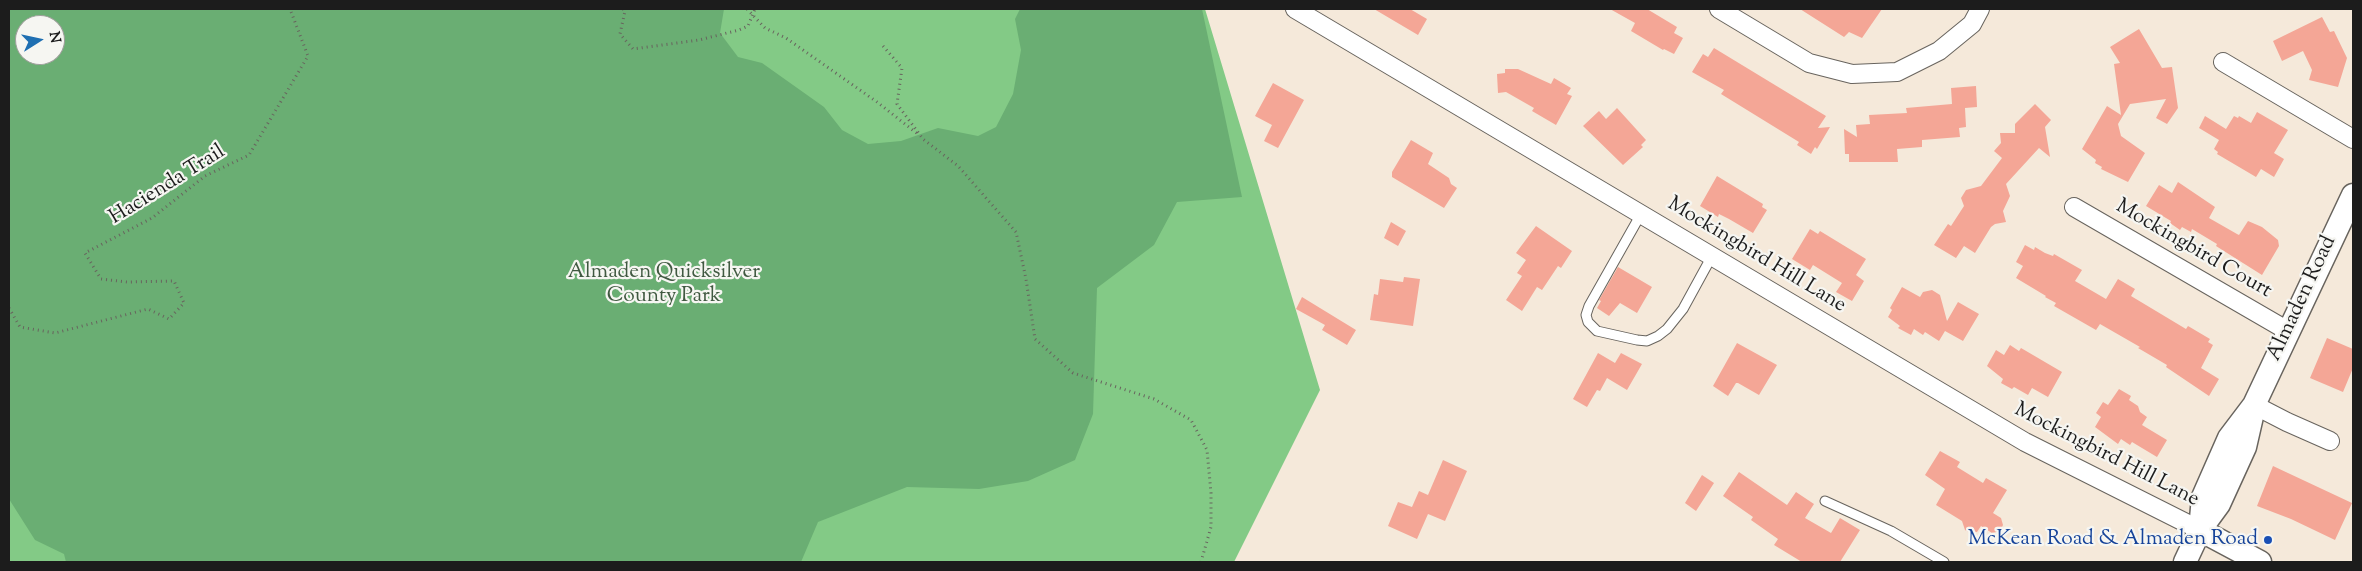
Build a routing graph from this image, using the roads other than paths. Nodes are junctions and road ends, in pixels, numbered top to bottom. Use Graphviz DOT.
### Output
graph roads {
  1 [pos="1295,9"];
  2 [pos="1719,9"];
  3 [pos="1980,9"];
  4 [pos="1314,13"];
  5 [pos="2223,62"];
  6 [pos="2353,139"];
  7 [pos="2353,194"];
  8 [pos="2074,207"];
  9 [pos="1641,214"];
  10 [pos="1712,256"];
  11 [pos="2288,331"];
  12 [pos="2254,405"];
  13 [pos="2330,441"];
  14 [pos="1825,501"];
  15 [pos="2200,530"];
  16 [pos="1944,562"];
  17 [pos="2185,562"];
  18 [pos="2260,562"];
  1 -- 4 [label="street, Mockingbird Hill Lane"];
  2 -- 3 [label="street"];
  4 -- 9 [label="street, Mockingbird Hill Lane"];
  5 -- 6 [label="street"];
  7 -- 11 [label="street, Almaden Road"];
  8 -- 11 [label="street, Mockingbird Court"];
  9 -- 10 [label="street, Mockingbird Hill Lane"];
  9 -- 10 [label="lane"];
  10 -- 15 [label="street, Mockingbird Hill Lane"];
  11 -- 12 [label="street, Almaden Road"];
  12 -- 13 [label="street"];
  12 -- 15 [label="street, Almaden Road"];
  14 -- 16 [label="lane"];
  15 -- 17 [label="street, Almaden Road"];
  15 -- 18 [label="street"];
}
